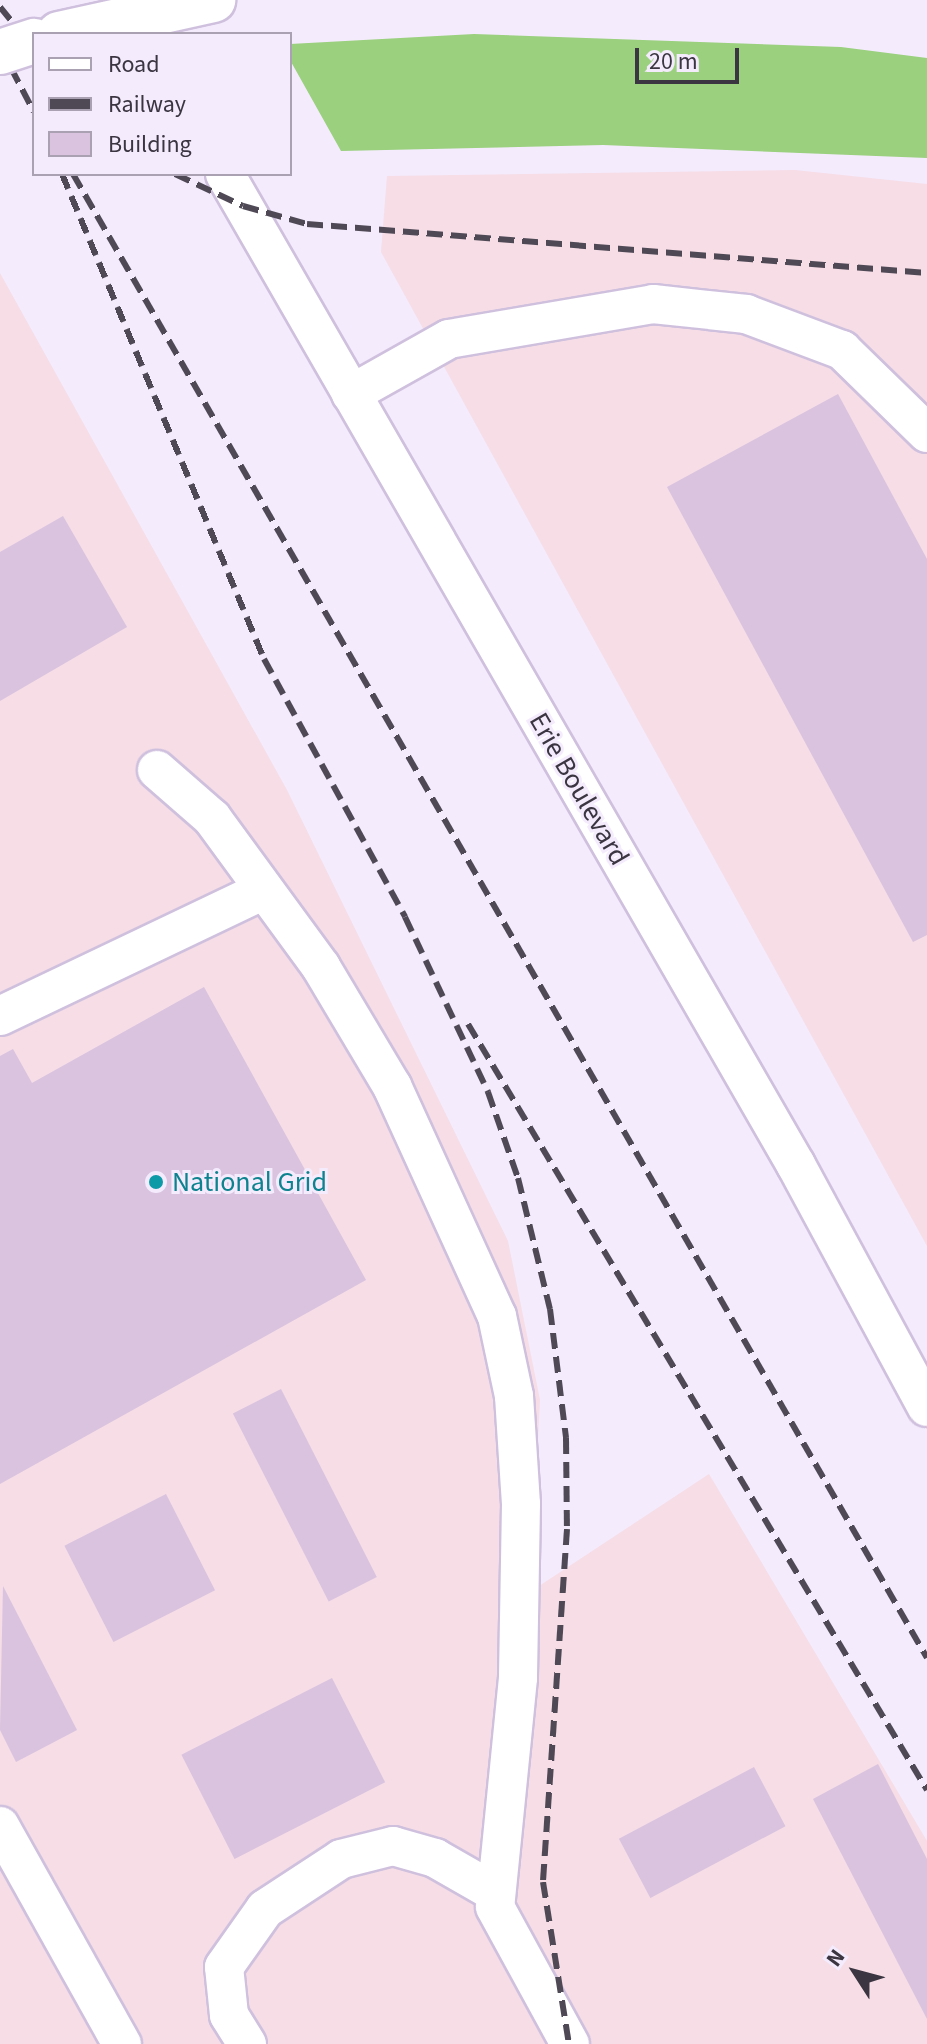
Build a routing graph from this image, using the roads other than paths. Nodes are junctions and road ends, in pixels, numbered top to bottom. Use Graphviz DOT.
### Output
graph roads {
  1 [pos="127,0"];
  2 [pos="213,0"];
  3 [pos="68,32"];
  4 [pos="145,32"];
  5 [pos="32,42"];
  6 [pos="0,52"];
  7 [pos="226,176"];
  8 [pos="351,394"];
  9 [pos="927,433"];
  10 [pos="157,770"];
  11 [pos="262,891"];
  12 [pos="0,1016"];
  13 [pos="927,1406"];
  14 [pos="0,1826"];
  15 [pos="496,1893"];
  16 [pos="122,2044"];
  17 [pos="247,2044"];
  18 [pos="570,2044"];
  1 -- 4 [label="street"];
  2 -- 3 [label="highway, bridge"];
  5 -- 6 [label="highway, bridge"];
  7 -- 8 [label="street, Erie Boulevard"];
  8 -- 9 [label="street"];
  8 -- 13 [label="street, Erie Boulevard"];
  10 -- 11 [label="street"];
  11 -- 12 [label="street"];
  11 -- 15 [label="street"];
  14 -- 16 [label="street"];
  15 -- 17 [label="street"];
  15 -- 18 [label="street"];
}
